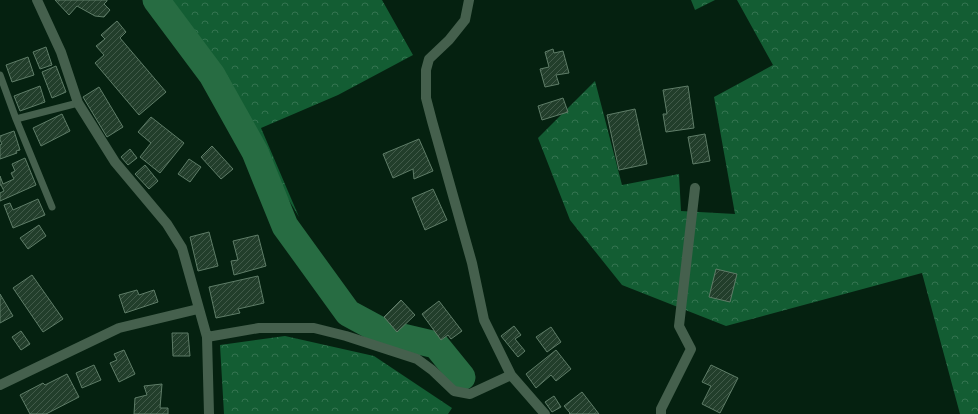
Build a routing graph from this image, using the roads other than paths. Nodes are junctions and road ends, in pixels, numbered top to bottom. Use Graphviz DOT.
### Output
graph roads {
  1 [pos="37,0"];
  2 [pos="469,0"];
  3 [pos="0,75"];
  4 [pos="78,103"];
  5 [pos="16,119"];
  6 [pos="695,188"];
  7 [pos="52,207"];
  8 [pos="198,309"];
  9 [pos="207,337"];
  10 [pos="511,376"];
  11 [pos="0,384"];
  12 [pos="209,414"];
  13 [pos="545,414"];
  14 [pos="661,414"];
  1 -- 4 [label="street"];
  2 -- 10 [label="street"];
  3 -- 5 [label="lane"];
  4 -- 5 [label="lane"];
  4 -- 8 [label="street"];
  5 -- 7 [label="lane"];
  6 -- 14 [label="street"];
  8 -- 9 [label="street"];
  8 -- 11 [label="street"];
  9 -- 10 [label="street"];
  9 -- 12 [label="street"];
  10 -- 13 [label="street"];
}
